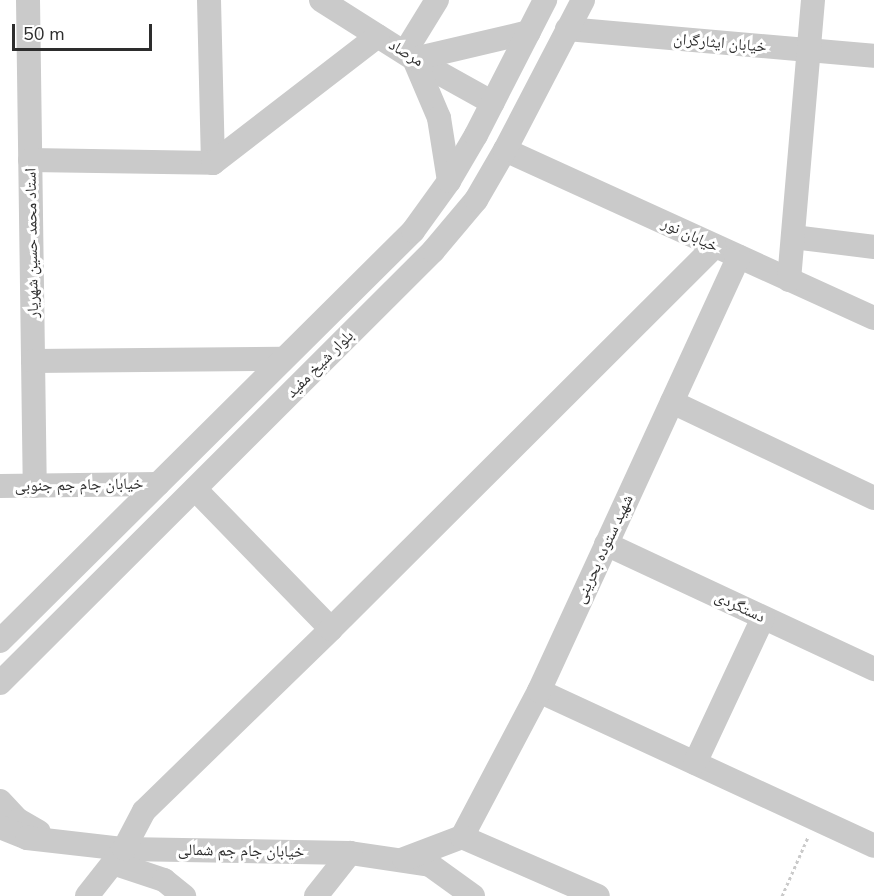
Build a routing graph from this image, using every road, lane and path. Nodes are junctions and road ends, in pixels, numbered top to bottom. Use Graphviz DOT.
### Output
graph roads {
  1 [pos="28,0"];
  2 [pos="209,0"];
  3 [pos="437,0"];
  4 [pos="545,0"];
  5 [pos="583,0"];
  6 [pos="813,0"];
  7 [pos="330,3"];
  8 [pos="567,29"];
  9 [pos="529,32"];
  10 [pos="378,36"];
  11 [pos="809,51"];
  12 [pos="410,55"];
  13 [pos="874,56"];
  14 [pos="493,103"];
  15 [pos="505,150"];
  16 [pos="30,160"];
  17 [pos="213,163"];
  18 [pos="449,181"];
  19 [pos="793,237"];
  20 [pos="715,246"];
  21 [pos="874,247"];
  22 [pos="739,257"];
  23 [pos="789,280"];
  24 [pos="874,318"];
  25 [pos="284,359"];
  26 [pos="33,361"];
  27 [pos="672,402"];
  28 [pos="158,484"];
  29 [pos="0,486"];
  30 [pos="35,486"];
  31 [pos="195,489"];
  32 [pos="874,498"];
  33 [pos="606,544"];
  34 [pos="764,618"];
  35 [pos="331,629"];
  36 [pos="0,641"];
  37 [pos="874,669"];
  38 [pos="0,683"];
  39 [pos="539,691"];
  40 [pos="695,764"];
  41 [pos="0,801"];
  42 [pos="816,819"];
  43 [pos="0,828"];
  44 [pos="462,837"];
  45 [pos="54,841"];
  46 [pos="874,846"];
  47 [pos="0,848"];
  48 [pos="350,854"];
  49 [pos="119,856"];
  50 [pos="401,860"];
  51 [pos="537,868"];
  52 [pos="87,896"];
  53 [pos="184,896"];
  54 [pos="316,896"];
  55 [pos="473,896"];
  56 [pos="559,896"];
  57 [pos="598,896"];
  58 [pos="782,896"];
  1 -- 16 [label="street, استاد محمد حسین شهریار"];
  2 -- 17 [label="street"];
  3 -- 12 [label="street"];
  4 -- 9 [label="street, بلوار شیخ مفید"];
  5 -- 8 [label="street, بلوار شیخ مفید"];
  6 -- 11 [label="street"];
  7 -- 10 [label="street, مرصاد"];
  8 -- 11 [label="street, خیابان ایثارگران"];
  8 -- 15 [label="street, بلوار شیخ مفید"];
  9 -- 12 [label="street"];
  9 -- 14 [label="street, بلوار شیخ مفید"];
  10 -- 12 [label="street, مرصاد"];
  10 -- 17 [label="street"];
  11 -- 13 [label="street, خیابان ایثارگران"];
  11 -- 19 [label="street"];
  12 -- 14 [label="street, مرصاد"];
  12 -- 18 [label="street"];
  14 -- 18 [label="street, بلوار شیخ مفید"];
  15 -- 20 [label="street, خیابان نور"];
  15 -- 31 [label="street, بلوار شیخ مفید"];
  16 -- 17 [label="street"];
  16 -- 26 [label="street, استاد محمد حسین شهریار"];
  18 -- 25 [label="street, بلوار شیخ مفید"];
  19 -- 21 [label="street"];
  19 -- 23 [label="street"];
  20 -- 22 [label="street, خیابان نور"];
  20 -- 35 [label="street"];
  22 -- 23 [label="street, خیابان نور"];
  22 -- 27 [label="street, شهید ستوده بحرینی"];
  23 -- 24 [label="street, خیابان نور"];
  25 -- 26 [label="street"];
  25 -- 28 [label="street, بلوار شیخ مفید"];
  26 -- 30 [label="street, استاد محمد حسین شهریار"];
  27 -- 32 [label="street"];
  27 -- 33 [label="street, شهید ستوده بحرینی"];
  28 -- 30 [label="street, خیابان جام جم جنوبی"];
  28 -- 36 [label="street, بلوار شیخ مفید"];
  29 -- 30 [label="street, خیابان جام جم جنوبی"];
  31 -- 35 [label="street"];
  31 -- 38 [label="street, بلوار شیخ مفید"];
  33 -- 34 [label="street, دستگردی"];
  33 -- 39 [label="street, شهید ستوده بحرینی"];
  34 -- 37 [label="street, دستگردی"];
  34 -- 40 [label="street"];
  35 -- 49 [label="street"];
  39 -- 40 [label="street"];
  39 -- 44 [label="street, شهید ستوده بحرینی"];
  40 -- 42 [label="street"];
  41 -- 45 [label="street"];
  42 -- 46 [label="street"];
  42 -- 58 [label="path"];
  43 -- 45 [label="street, خیابان جام جم شمالی"];
  44 -- 50 [label="street"];
  44 -- 51 [label="street"];
  45 -- 47 [label="street"];
  45 -- 49 [label="street, خیابان جام جم شمالی"];
  48 -- 49 [label="street, خیابان جام جم شمالی"];
  48 -- 50 [label="street, خیابان جام جم شمالی"];
  48 -- 54 [label="street"];
  49 -- 52 [label="street"];
  49 -- 53 [label="street"];
  50 -- 55 [label="street, خیابان جام جم شمالی"];
  51 -- 56 [label="street"];
  51 -- 57 [label="street"];
}
